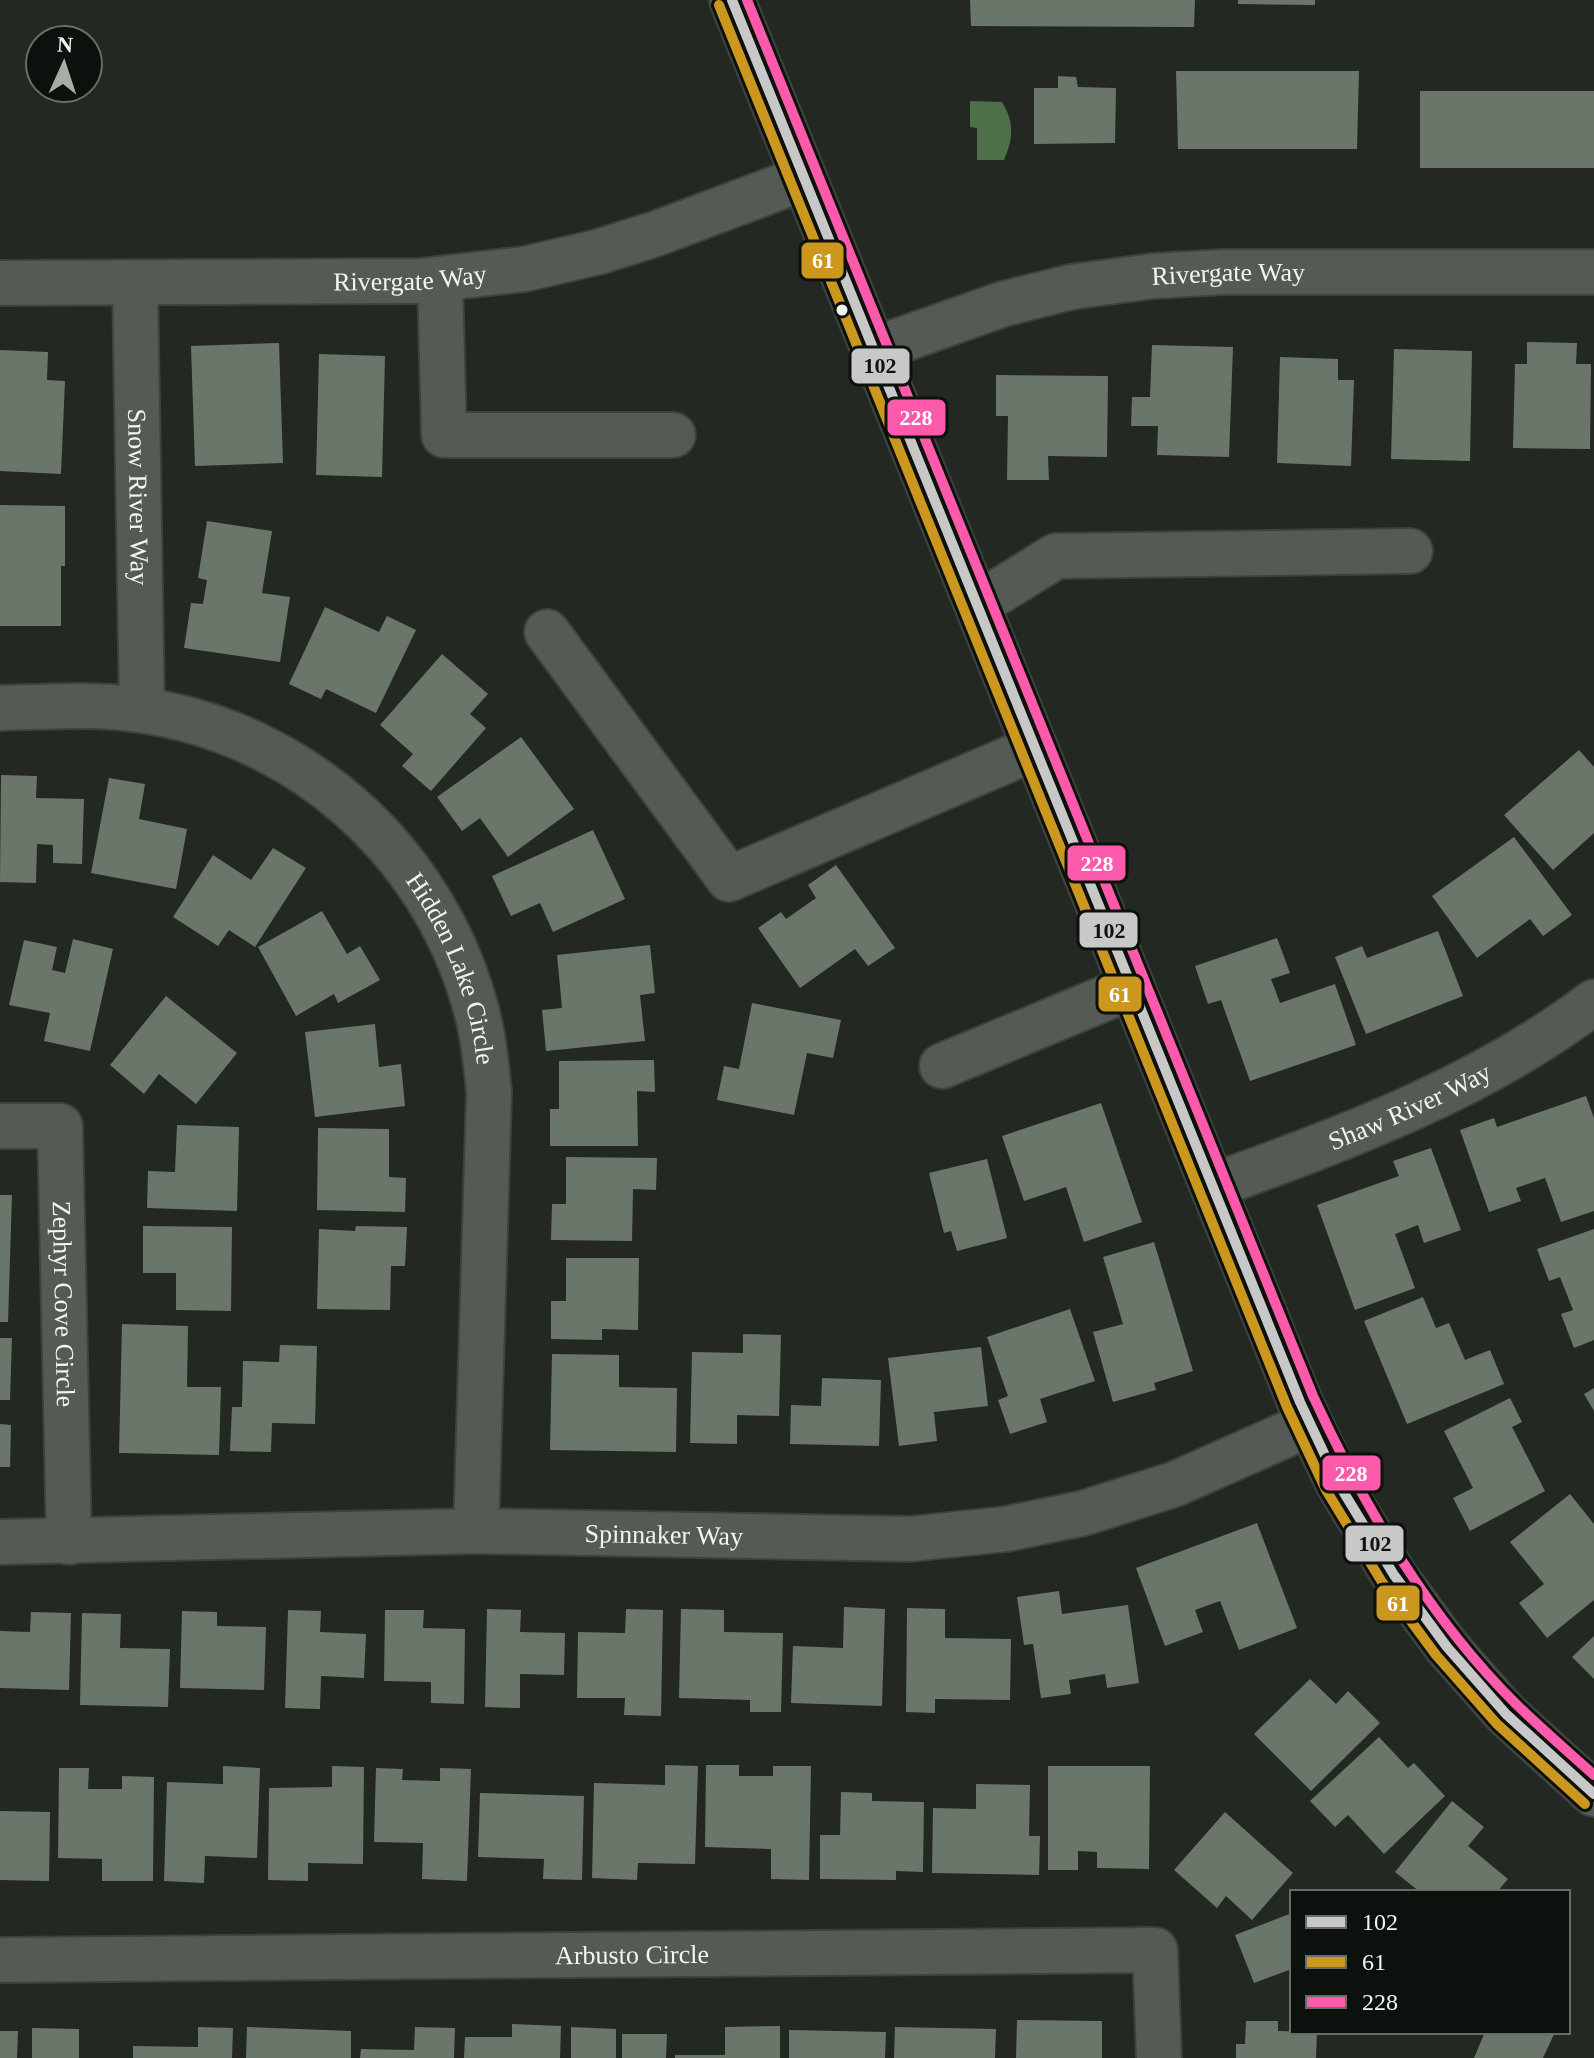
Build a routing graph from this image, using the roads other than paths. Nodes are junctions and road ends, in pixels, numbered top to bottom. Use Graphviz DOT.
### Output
graph roads {
  1 [pos="732,0"];
  2 [pos="804,178"];
  3 [pos="1594,272"];
  4 [pos="440,279"];
  5 [pos="0,283"];
  6 [pos="135,283"];
  7 [pos="873,350"];
  8 [pos="673,435"];
  9 [pos="1410,551"];
  10 [pos="977,605"];
  11 [pos="547,632"];
  12 [pos="0,708"];
  13 [pos="142,710"];
  14 [pos="1035,748"];
  15 [pos="1132,987"];
  16 [pos="1594,1002"];
  17 [pos="942,1066"];
  18 [pos="0,1126"];
  19 [pos="1213,1186"];
  20 [pos="1310,1424"];
  21 [pos="476,1531"];
  22 [pos="0,1542"];
  23 [pos="69,1542"];
  24 [pos="1594,1794"];
  25 [pos="0,1960"];
  26 [pos="1159,2058"];
  1 -- 2 [label="street"];
  2 -- 4 [label="street, Rivergate Way"];
  2 -- 7 [label="street"];
  3 -- 7 [label="street, Rivergate Way"];
  4 -- 6 [label="street, Rivergate Way"];
  4 -- 8 [label="street"];
  5 -- 6 [label="street, Rivergate Way"];
  6 -- 13 [label="street, Snow River Way"];
  7 -- 10 [label="street"];
  9 -- 10 [label="street"];
  10 -- 14 [label="street"];
  11 -- 14 [label="street"];
  12 -- 13 [label="street, Hidden Lake Circle"];
  13 -- 21 [label="street, Hidden Lake Circle"];
  14 -- 15 [label="street"];
  15 -- 17 [label="street"];
  15 -- 19 [label="street"];
  16 -- 19 [label="street, Shaw River Way"];
  18 -- 23 [label="street, Zephyr Cove Circle"];
  19 -- 20 [label="street"];
  20 -- 21 [label="street, Spinnaker Way"];
  20 -- 24 [label="street"];
  21 -- 23 [label="street, Spinnaker Way"];
  22 -- 23 [label="street, Spinnaker Way"];
  25 -- 26 [label="street, Arbusto Circle"];
}
